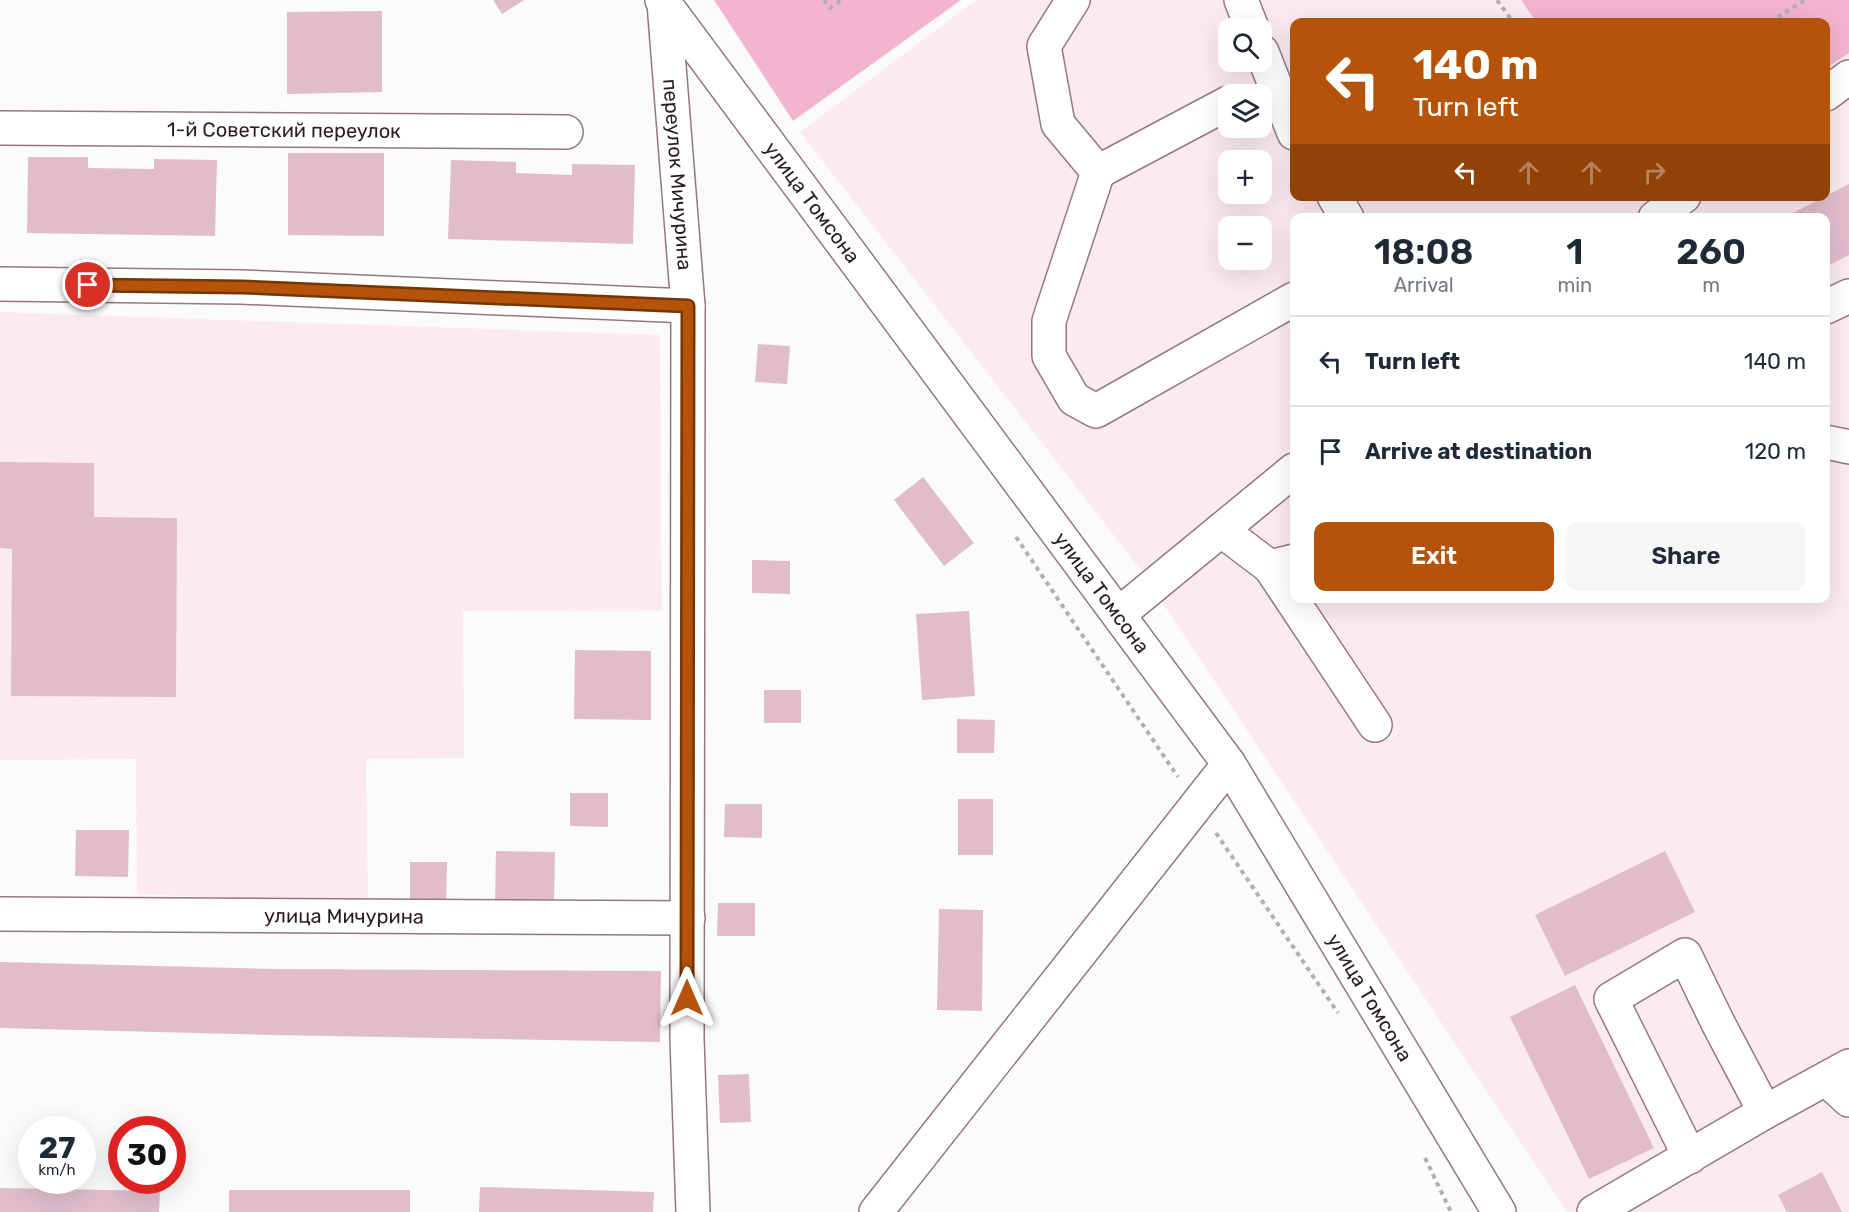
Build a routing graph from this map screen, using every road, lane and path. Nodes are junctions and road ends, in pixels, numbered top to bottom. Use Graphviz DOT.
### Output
graph roads {
  1 [pos="824,0"];
  2 [pos="842,0"];
  3 [pos="1073,0"];
  4 [pos="1241,0"];
  5 [pos="1497,0"];
  6 [pos="1804,0"];
  7 [pos="663,1"];
  8 [pos="1248,18"];
  9 [pos="1510,18"];
  10 [pos="1776,18"];
  11 [pos="1260,76"];
  12 [pos="1849,77"];
  13 [pos="1830,91"];
  14 [pos="1218,108"];
  15 [pos="1290,126"];
  16 [pos="0,128"];
  17 [pos="566,132"];
  18 [pos="1098,172"];
  19 [pos="1677,201"];
  20 [pos="1662,213"];
  21 [pos="0,284"];
  22 [pos="1849,296"];
  23 [pos="1290,301"];
  24 [pos="1830,305"];
  25 [pos="688,306"];
  26 [pos="1830,443"];
  27 [pos="1849,447"];
  28 [pos="1290,473"];
  29 [pos="1221,530"];
  30 [pos="1012,532"];
  31 [pos="1282,564"];
  32 [pos="1290,578"];
  33 [pos="1305,603"];
  34 [pos="1119,614"];
  35 [pos="1375,725"];
  36 [pos="1229,764"];
  37 [pos="1197,805"];
  38 [pos="0,914"];
  39 [pos="688,918"];
  40 [pos="1341,1018"];
  41 [pos="1841,1081"];
  42 [pos="1766,1112"];
  43 [pos="1421,1148"];
  44 [pos="1690,1157"];
  45 [pos="693,1212"];
  46 [pos="876,1212"];
  47 [pos="1451,1212"];
  48 [pos="1499,1212"];
  49 [pos="1594,1212"];
  1 -- 2 [label="path"];
  3 -- 18 [label="street"];
  4 -- 8 [label="street"];
  5 -- 9 [label="path"];
  6 -- 10 [label="path"];
  7 -- 25 [label="street, переулок Мичурина"];
  7 -- 34 [label="street, улица Томсона"];
  11 -- 15 [label="street"];
  12 -- 13 [label="street"];
  14 -- 18 [label="street"];
  16 -- 17 [label="street, 1-й Советский переулок"];
  18 -- 23 [label="street"];
  19 -- 20 [label="street"];
  21 -- 25 [label="street"];
  22 -- 24 [label="street"];
  25 -- 39 [label="street, переулок Мичурина"];
  26 -- 27 [label="street"];
  28 -- 29 [label="street"];
  29 -- 31 [label="street"];
  29 -- 34 [label="street"];
  30 -- 37 [label="path"];
  31 -- 32 [label="street"];
  33 -- 35 [label="street"];
  34 -- 36 [label="street, улица Томсона"];
  36 -- 37 [label="street"];
  36 -- 48 [label="street, улица Томсона"];
  37 -- 40 [label="path"];
  37 -- 46 [label="street"];
  38 -- 39 [label="street, улица Мичурина"];
  39 -- 45 [label="street, переулок Мичурина"];
  41 -- 42 [label="street"];
  42 -- 44 [label="street"];
  42 -- 44 [label="street"];
  43 -- 47 [label="path"];
  44 -- 49 [label="street"];
}
